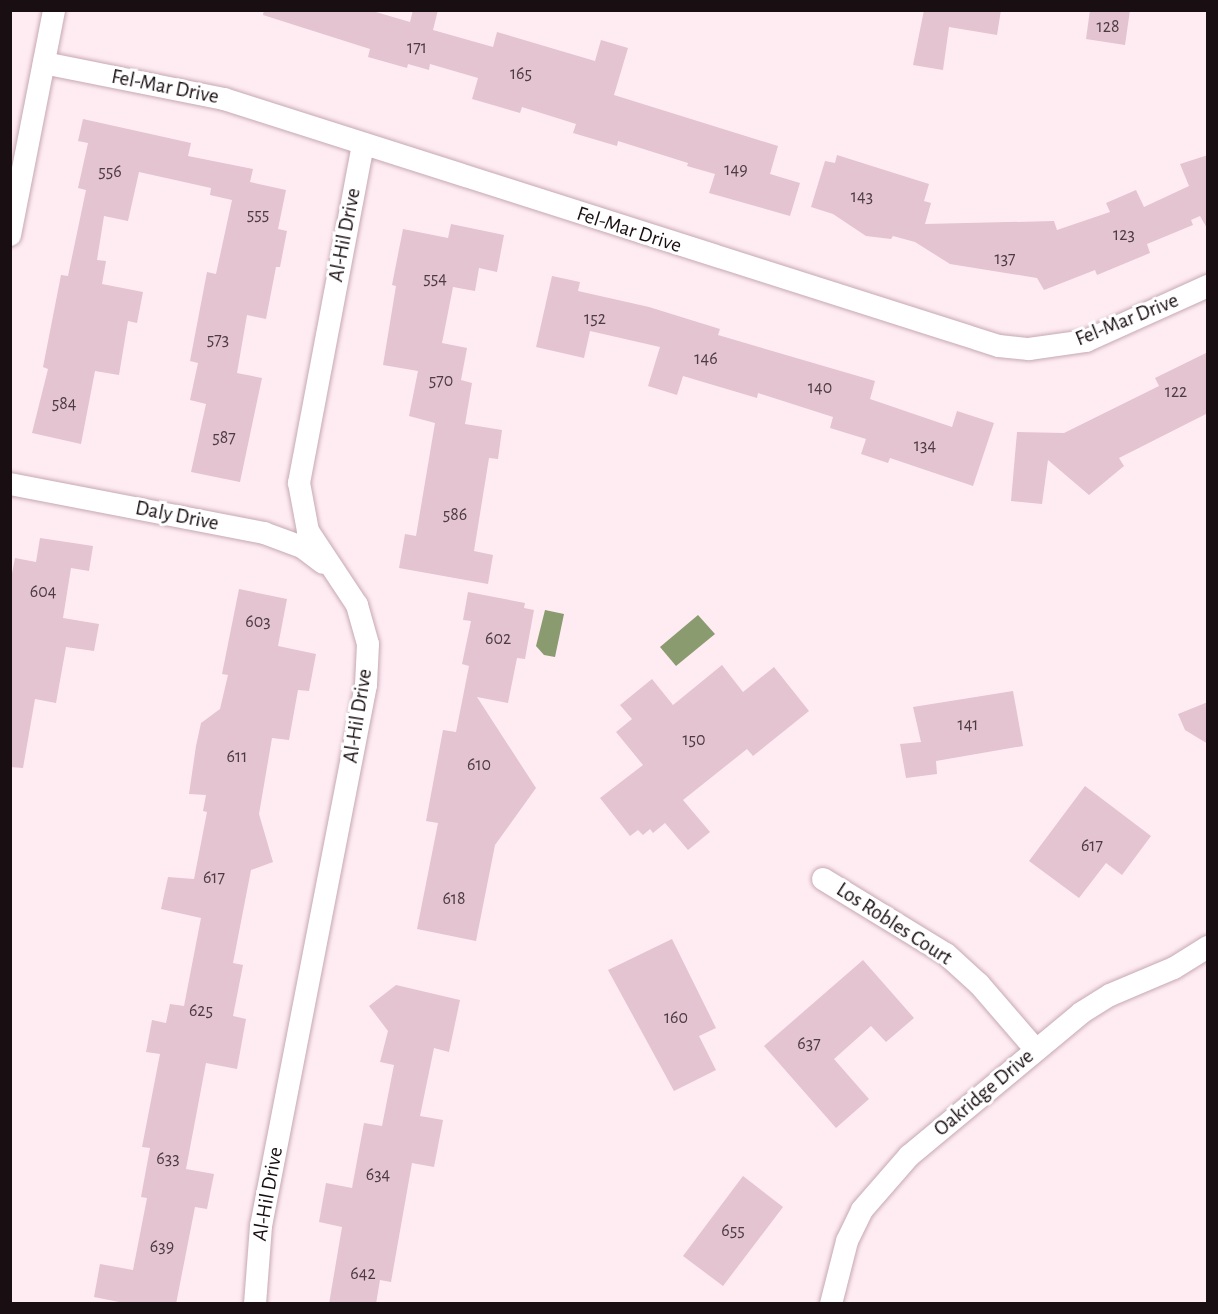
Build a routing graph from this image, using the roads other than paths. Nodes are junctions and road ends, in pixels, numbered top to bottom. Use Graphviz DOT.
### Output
graph roads {
  1 [pos="54,10"];
  2 [pos="44,63"];
  3 [pos="363,144"];
  4 [pos="10,235"];
  5 [pos="1208,286"];
  6 [pos="10,484"];
  7 [pos="334,572"];
  8 [pos="823,879"];
  9 [pos="1208,947"];
  10 [pos="1036,1050"];
  11 [pos="255,1304"];
  12 [pos="831,1304"];
  1 -- 2 [label="street"];
  2 -- 3 [label="street, Fel-Mar Drive"];
  2 -- 4 [label="street"];
  3 -- 5 [label="street, Fel-Mar Drive"];
  3 -- 7 [label="street, Al-Hil Drive"];
  6 -- 7 [label="street, Daly Drive"];
  7 -- 11 [label="street, Al-Hil Drive"];
  8 -- 10 [label="street, Los Robles Court"];
  9 -- 10 [label="street, Oakridge Drive"];
  10 -- 12 [label="street, Oakridge Drive"];
}
